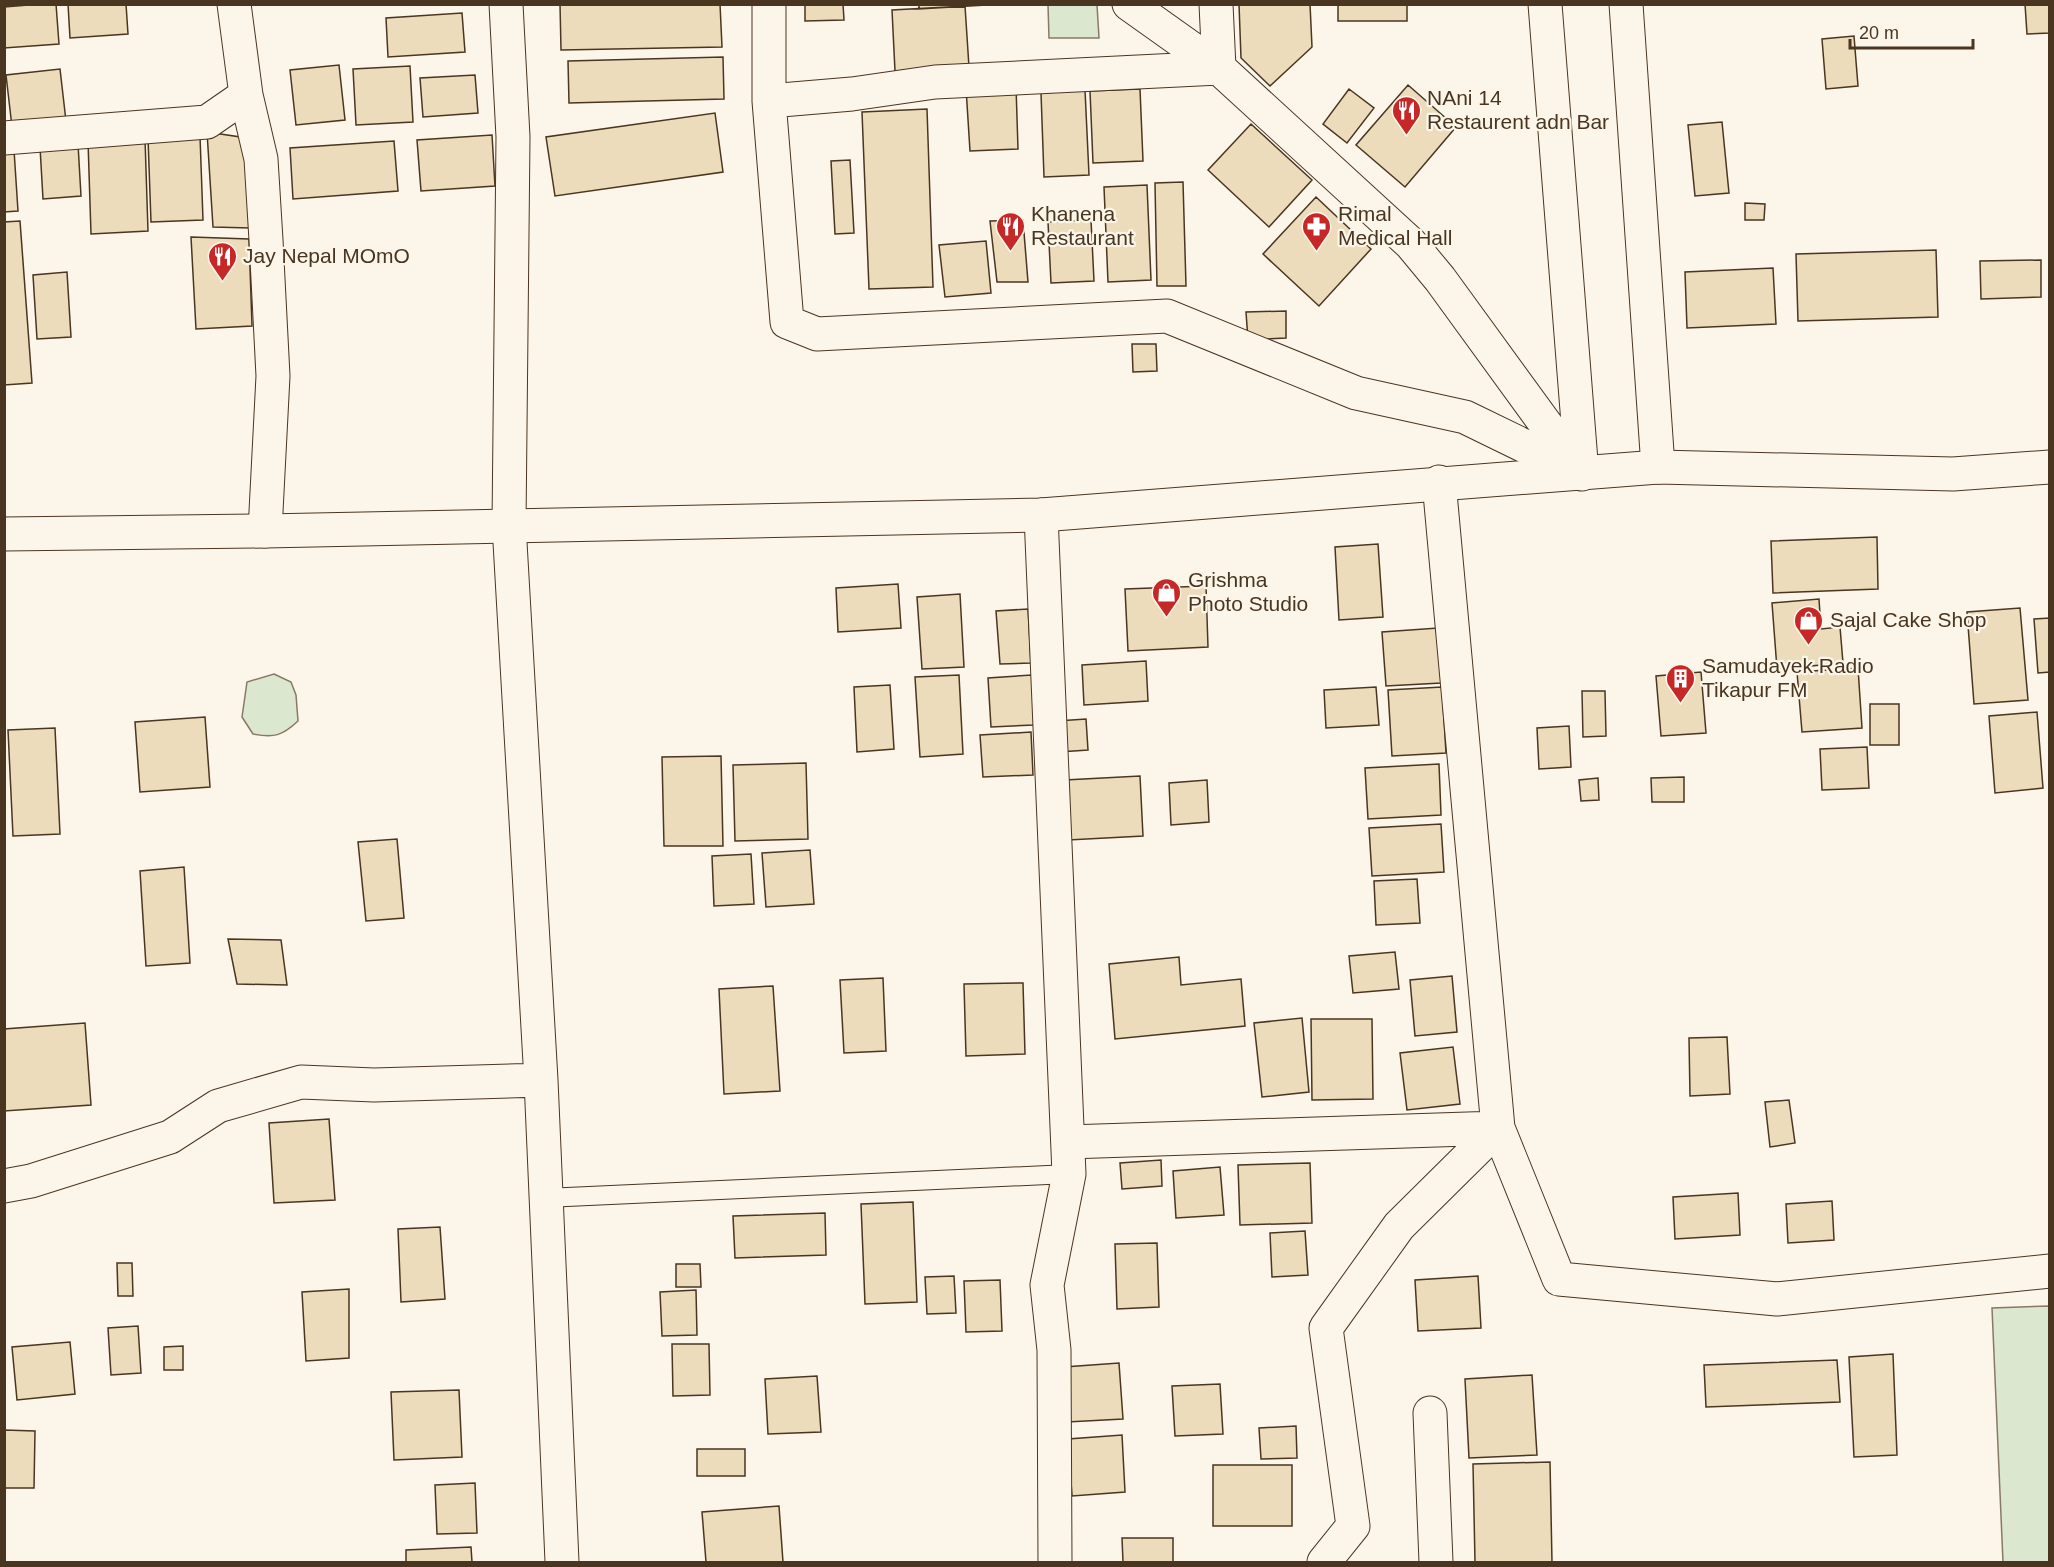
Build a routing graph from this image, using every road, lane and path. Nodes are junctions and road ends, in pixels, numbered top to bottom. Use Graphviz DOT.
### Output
graph roads {
  1 [pos="234,4"];
  2 [pos="506,4"];
  3 [pos="769,4"];
  4 [pos="1129,4"];
  5 [pos="1215,4"];
  6 [pos="1545,4"];
  7 [pos="1626,4"];
  8 [pos="1219,68"];
  9 [pos="246,95"];
  10 [pos="769,101"];
  11 [pos="4,138"];
  12 [pos="2049,466"];
  13 [pos="1658,467"];
  14 [pos="1582,474"];
  15 [pos="1439,482"];
  16 [pos="1041,514"];
  17 [pos="509,525"];
  18 [pos="265,531"];
  19 [pos="4,534"];
  20 [pos="541,1080"];
  21 [pos="1498,1128"];
  22 [pos="1068,1142"];
  23 [pos="1069,1174"];
  24 [pos="4,1186"];
  25 [pos="545,1198"];
  26 [pos="2049,1271"];
  27 [pos="1430,1413"];
  28 [pos="562,1563"];
  29 [pos="1055,1563"];
  30 [pos="1324,1563"];
  31 [pos="1436,1563"];
  1 -- 9 [label="street"];
  2 -- 17 [label="street"];
  3 -- 10 [label="street"];
  4 -- 8 [label="street"];
  5 -- 8 [label="street"];
  6 -- 14 [label="street"];
  7 -- 13 [label="street"];
  8 -- 10 [label="street"];
  8 -- 14 [label="street"];
  9 -- 11 [label="street"];
  9 -- 18 [label="street"];
  10 -- 14 [label="street"];
  12 -- 13 [label="street"];
  13 -- 14 [label="street"];
  14 -- 15 [label="street"];
  15 -- 16 [label="street"];
  15 -- 21 [label="street"];
  16 -- 17 [label="street"];
  16 -- 22 [label="street"];
  17 -- 18 [label="street"];
  17 -- 20 [label="street"];
  18 -- 19 [label="street"];
  20 -- 24 [label="street"];
  20 -- 25 [label="street"];
  21 -- 22 [label="street"];
  21 -- 26 [label="street"];
  21 -- 30 [label="street"];
  22 -- 23 [label="street"];
  23 -- 25 [label="lane"];
  23 -- 29 [label="street"];
  25 -- 28 [label="street"];
  27 -- 31 [label="street"];
}
